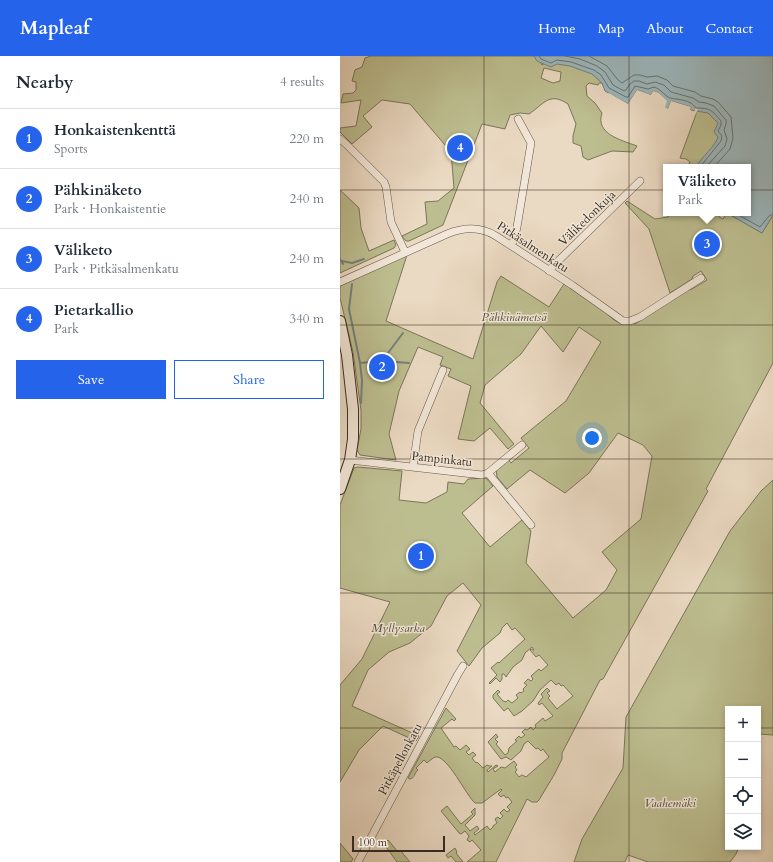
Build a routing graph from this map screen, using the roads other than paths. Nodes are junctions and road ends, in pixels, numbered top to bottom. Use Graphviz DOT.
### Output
graph roads {
  1 [pos="518,119"];
  2 [pos="340,139"];
  3 [pos="640,182"];
  4 [pos="511,245"];
  5 [pos="405,252"];
  6 [pos="549,271"];
  7 [pos="701,278"];
  8 [pos="340,282"];
  9 [pos="340,321"];
  10 [pos="443,370"];
  11 [pos="522,445"];
  12 [pos="350,460"];
  13 [pos="413,467"];
  14 [pos="488,473"];
  15 [pos="340,490"];
  16 [pos="531,526"];
  17 [pos="463,666"];
  18 [pos="358,862"];
  1 -- 4 [label="street"];
  2 -- 5 [label="street"];
  3 -- 6 [label="street, Välikedonkuja"];
  4 -- 5 [label="street, Pitkäsalmenkatu"];
  4 -- 6 [label="street, Pitkäsalmenkatu"];
  5 -- 8 [label="street, Pitkäsalmenkatu"];
  6 -- 7 [label="street, Pitkäsalmenkatu"];
  9 -- 12 [label="street"];
  10 -- 13 [label="street"];
  11 -- 14 [label="street, Pampinkatu"];
  12 -- 13 [label="street, Pampinkatu"];
  12 -- 15 [label="street"];
  13 -- 14 [label="street, Pampinkatu"];
  14 -- 16 [label="street"];
  17 -- 18 [label="street, Pitkäpellonkatu"];
}
